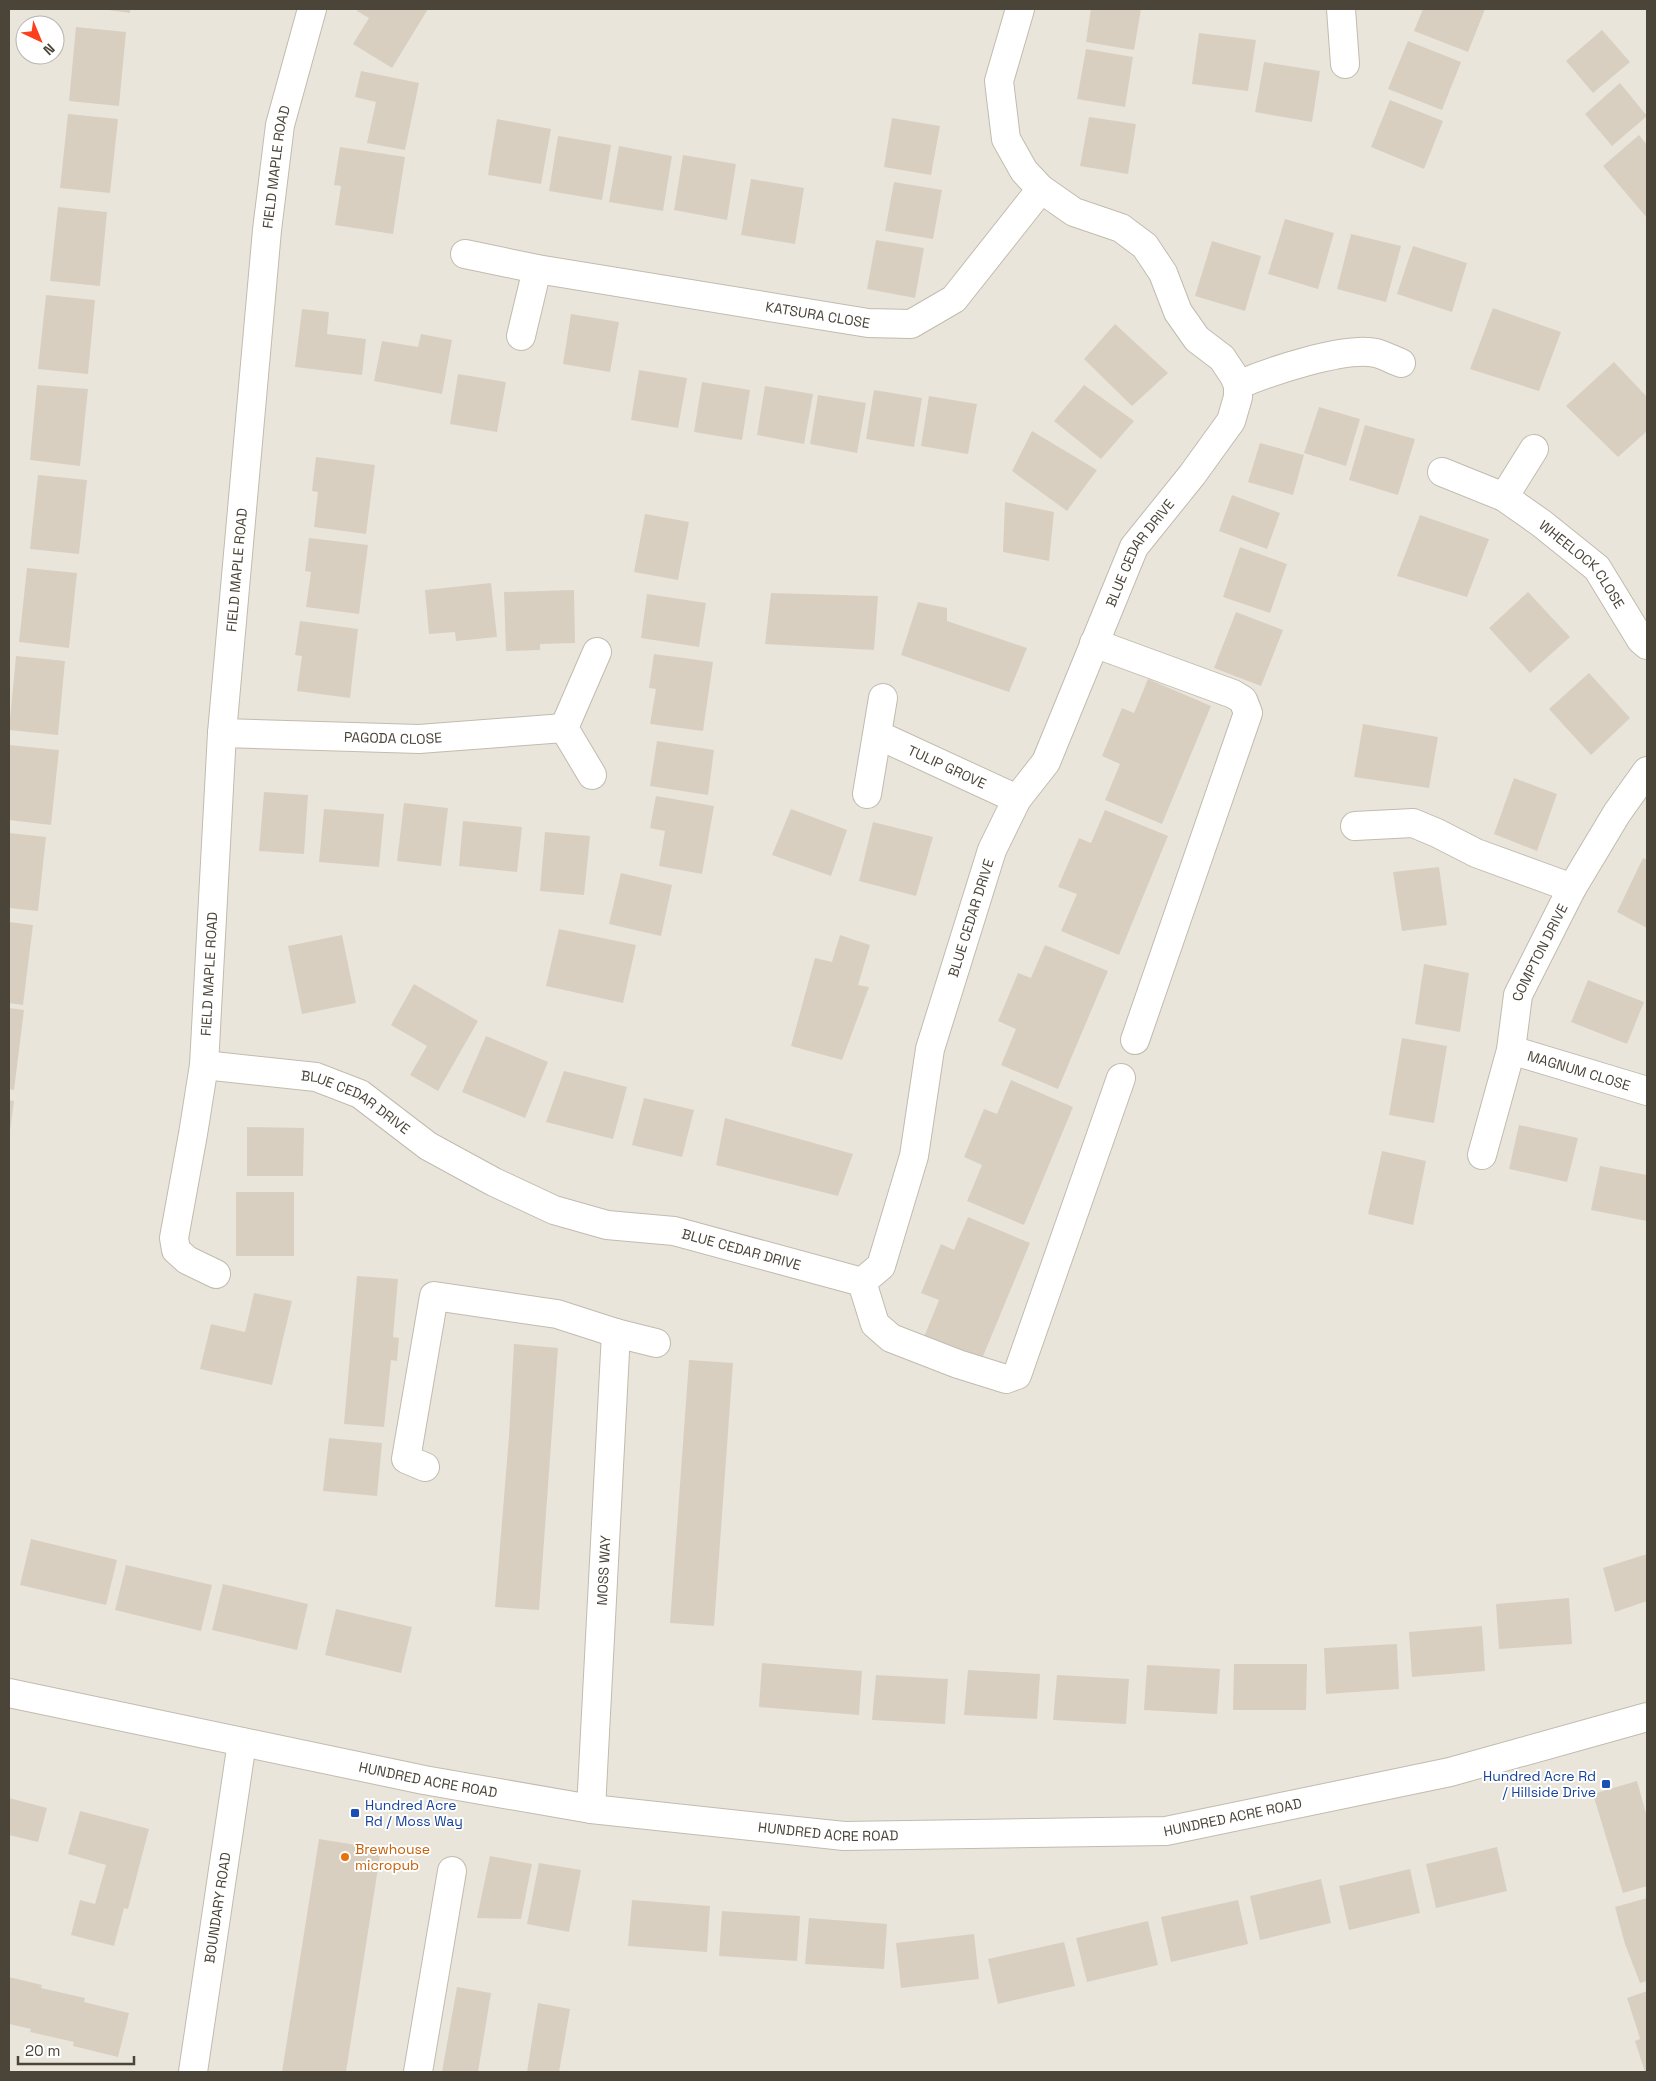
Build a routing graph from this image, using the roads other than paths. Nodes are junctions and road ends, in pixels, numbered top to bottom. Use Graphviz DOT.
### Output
graph roads {
  1 [pos="312,9"];
  2 [pos="1020,9"];
  3 [pos="1339,9"];
  4 [pos="1345,64"];
  5 [pos="1041,189"];
  6 [pos="465,254"];
  7 [pos="537,269"];
  8 [pos="521,336"];
  9 [pos="1401,362"];
  10 [pos="1238,385"];
  11 [pos="1534,449"];
  12 [pos="1442,472"];
  13 [pos="1504,497"];
  14 [pos="1094,643"];
  15 [pos="1647,645"];
  16 [pos="597,652"];
  17 [pos="883,698"];
  18 [pos="564,728"];
  19 [pos="222,733"];
  20 [pos="878,735"];
  21 [pos="1647,772"];
  22 [pos="592,775"];
  23 [pos="867,794"];
  24 [pos="1017,799"];
  25 [pos="1355,826"];
  26 [pos="1572,888"];
  27 [pos="1135,1040"];
  28 [pos="1511,1050"];
  29 [pos="204,1066"];
  30 [pos="1121,1078"];
  31 [pos="1647,1091"];
  32 [pos="1482,1155"];
  33 [pos="216,1274"];
  34 [pos="862,1282"];
  35 [pos="616,1333"];
  36 [pos="656,1343"];
  37 [pos="425,1467"];
  38 [pos="9,1693"];
  39 [pos="1647,1717"];
  40 [pos="242,1742"];
  41 [pos="591,1809"];
  42 [pos="452,1871"];
  43 [pos="194,2072"];
  44 [pos="418,2072"];
  1 -- 19 [label="street, FIELD MAPLE ROAD"];
  2 -- 5 [label="street"];
  3 -- 4 [label="street"];
  5 -- 7 [label="street, KATSURA CLOSE"];
  5 -- 10 [label="street"];
  6 -- 7 [label="street, KATSURA CLOSE"];
  7 -- 8 [label="street"];
  9 -- 10 [label="street"];
  10 -- 14 [label="street, BLUE CEDAR DRIVE"];
  11 -- 13 [label="street"];
  12 -- 13 [label="street, WHEELOCK CLOSE"];
  13 -- 15 [label="street, WHEELOCK CLOSE"];
  14 -- 24 [label="street, BLUE CEDAR DRIVE"];
  14 -- 27 [label="street"];
  16 -- 18 [label="street"];
  17 -- 20 [label="street"];
  18 -- 19 [label="street, PAGODA CLOSE"];
  18 -- 22 [label="street"];
  19 -- 29 [label="street, FIELD MAPLE ROAD"];
  20 -- 23 [label="street"];
  20 -- 24 [label="street, TULIP GROVE"];
  21 -- 26 [label="street, COMPTON DRIVE"];
  24 -- 34 [label="street, BLUE CEDAR DRIVE"];
  25 -- 26 [label="street"];
  26 -- 28 [label="street, COMPTON DRIVE"];
  28 -- 31 [label="street, MAGNUM CLOSE"];
  28 -- 32 [label="street, COMPTON DRIVE"];
  29 -- 33 [label="street, FIELD MAPLE ROAD"];
  29 -- 34 [label="street, BLUE CEDAR DRIVE"];
  30 -- 34 [label="street"];
  35 -- 36 [label="street"];
  35 -- 37 [label="street"];
  35 -- 41 [label="street, MOSS WAY"];
  38 -- 40 [label="street, HUNDRED ACRE ROAD"];
  39 -- 41 [label="street, HUNDRED ACRE ROAD"];
  40 -- 41 [label="street, HUNDRED ACRE ROAD"];
  40 -- 43 [label="street, BOUNDARY ROAD"];
  42 -- 44 [label="street"];
}
